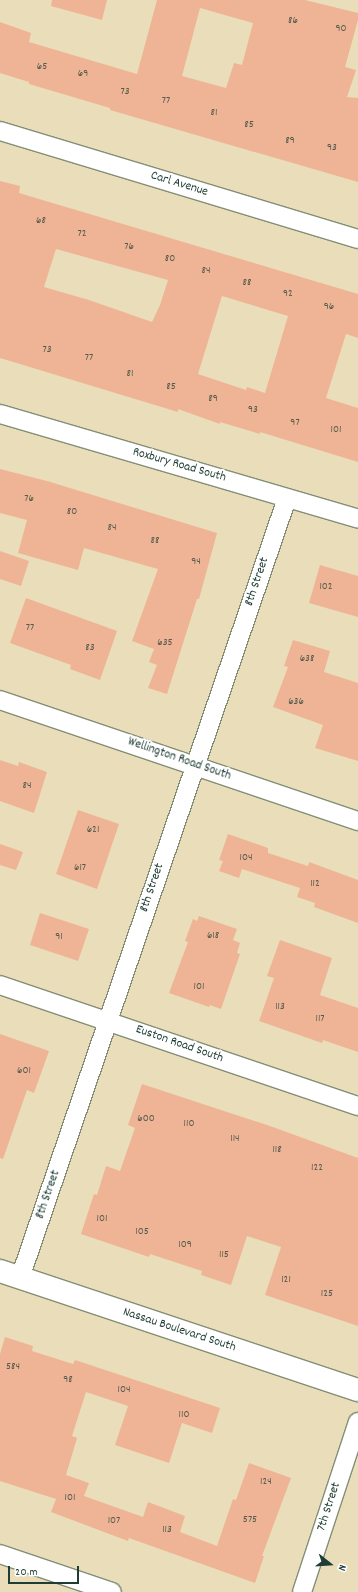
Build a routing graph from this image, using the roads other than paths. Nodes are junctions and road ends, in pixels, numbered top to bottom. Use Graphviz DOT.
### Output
graph roads {
  1 [pos="0,131"];
  2 [pos="358,239"];
  3 [pos="0,414"];
  4 [pos="287,498"];
  5 [pos="358,519"];
  6 [pos="0,700"];
  7 [pos="195,766"];
  8 [pos="358,821"];
  9 [pos="0,985"];
  10 [pos="108,1021"];
  11 [pos="358,1106"];
  12 [pos="10,1275"];
  13 [pos="358,1390"];
  14 [pos="358,1422"];
  15 [pos="0,1554"];
  16 [pos="112,1592"];
  17 [pos="302,1592"];
  1 -- 2 [label="street, Carl Avenue"];
  3 -- 4 [label="street, Roxbury Road South"];
  4 -- 5 [label="street, Roxbury Road South"];
  4 -- 7 [label="street, 8th Street"];
  6 -- 7 [label="street, Wellington Road South"];
  7 -- 8 [label="street, Wellington Road South"];
  7 -- 10 [label="street, 8th Street"];
  9 -- 10 [label="street, Euston Road South"];
  10 -- 11 [label="street, Euston Road South"];
  10 -- 12 [label="street, 8th Street"];
  12 -- 13 [label="main road, Nassau Boulevard South"];
  14 -- 17 [label="street, 7th Street"];
  15 -- 16 [label="street"];
}
